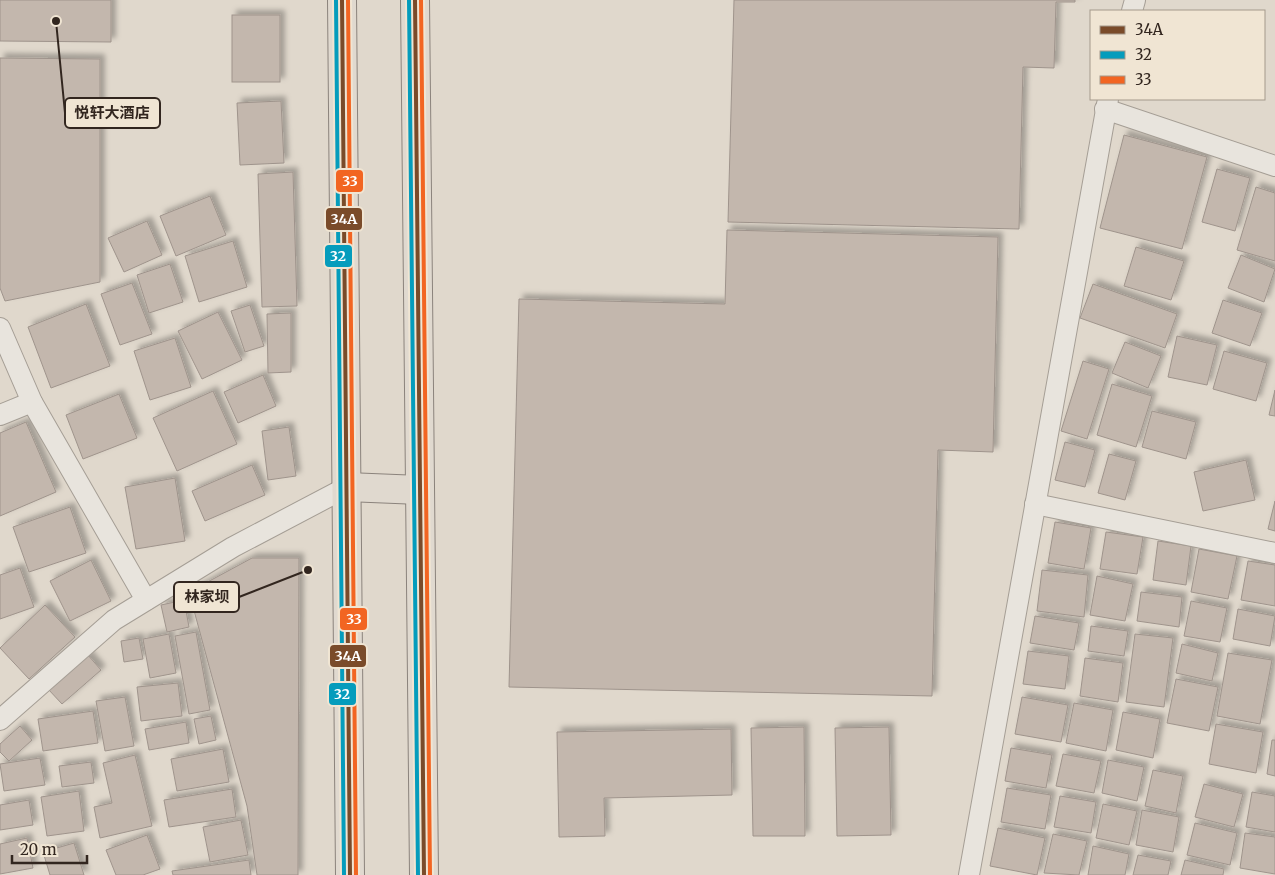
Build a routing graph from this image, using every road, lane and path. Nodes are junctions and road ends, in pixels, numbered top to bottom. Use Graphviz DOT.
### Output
graph roads {
  1 [pos="342,0"];
  2 [pos="415,0"];
  3 [pos="1107,104"];
  4 [pos="1275,166"];
  5 [pos="0,328"];
  6 [pos="32,402"];
  7 [pos="0,415"];
  8 [pos="347,487"];
  9 [pos="420,490"];
  10 [pos="1035,504"];
  11 [pos="1275,553"];
  12 [pos="146,600"];
  13 [pos="0,720"];
  14 [pos="350,875"];
  15 [pos="424,875"];
  16 [pos="968,875"];
  1 -- 8 [label="main road"];
  2 -- 9 [label="main road"];
  3 -- 4 [label="street"];
  3 -- 10 [label="street"];
  5 -- 6 [label="street"];
  6 -- 7 [label="street"];
  6 -- 12 [label="street"];
  8 -- 9 [label="main road"];
  8 -- 12 [label="street"];
  8 -- 14 [label="main road"];
  9 -- 15 [label="main road"];
  10 -- 11 [label="street"];
  10 -- 16 [label="street"];
  12 -- 13 [label="street"];
}
